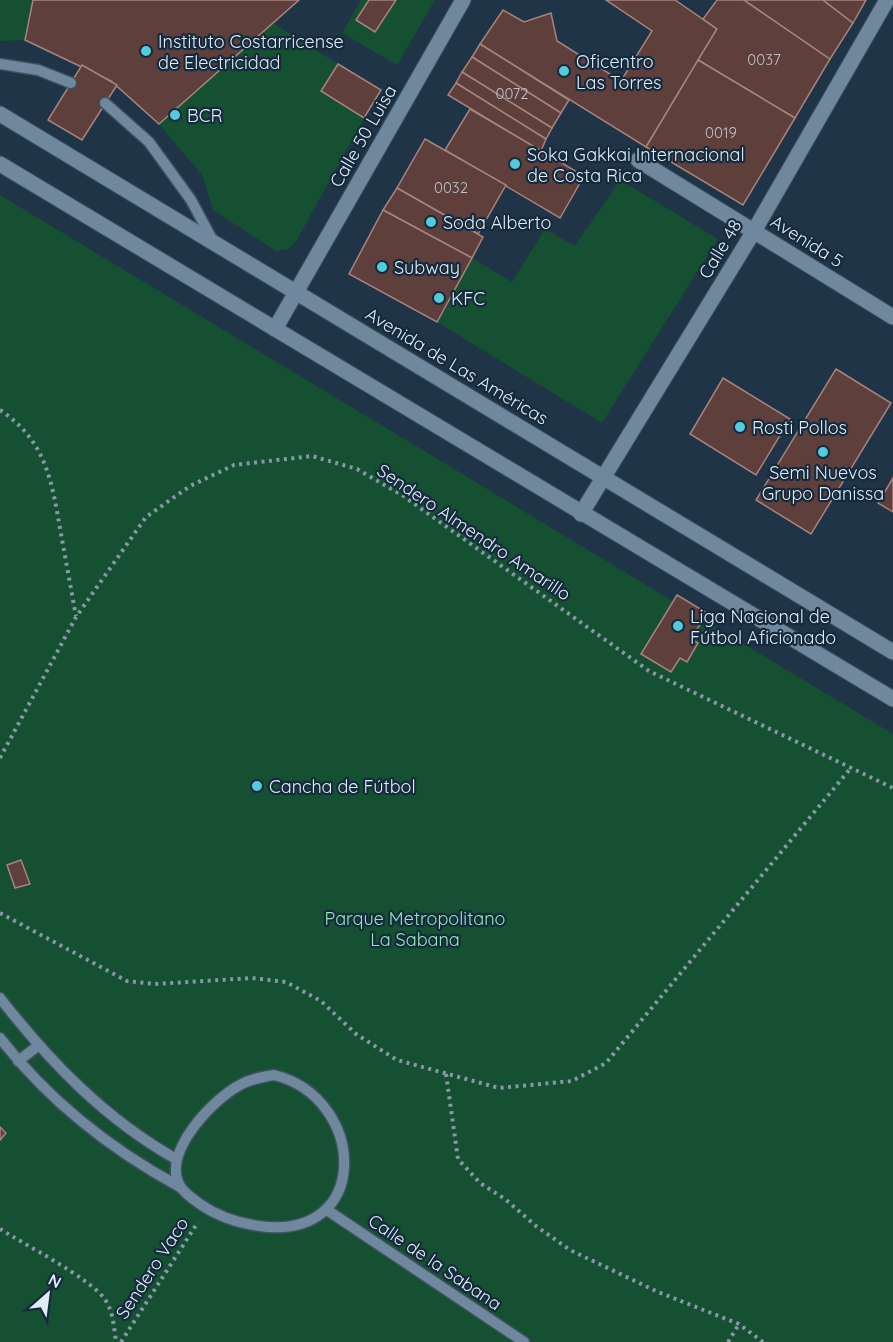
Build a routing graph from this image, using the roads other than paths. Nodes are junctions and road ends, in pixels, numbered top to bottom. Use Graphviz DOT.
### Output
graph roads {
  1 [pos="463,0"];
  2 [pos="887,0"];
  3 [pos="0,64"];
  4 [pos="71,83"];
  5 [pos="105,103"];
  6 [pos="0,114"];
  7 [pos="638,160"];
  8 [pos="0,164"];
  9 [pos="754,231"];
  10 [pos="213,241"];
  11 [pos="296,291"];
  12 [pos="893,317"];
  13 [pos="275,329"];
  14 [pos="604,477"];
  15 [pos="581,514"];
  16 [pos="893,652"];
  17 [pos="893,699"];
  18 [pos="0,998"];
  19 [pos="0,1038"];
  20 [pos="38,1046"];
  21 [pos="18,1061"];
  22 [pos="176,1159"];
  23 [pos="180,1187"];
  24 [pos="327,1210"];
  25 [pos="524,1342"];
  1 -- 11 [label="main road, Calle 50 Luisa"];
  2 -- 9 [label="main road, Calle 48"];
  3 -- 4 [label="lane"];
  5 -- 10 [label="lane"];
  6 -- 10 [label="main road, Avenida de Las Américas"];
  7 -- 9 [label="main road, Avenida 5"];
  8 -- 13 [label="main road"];
  9 -- 12 [label="main road, Avenida 5"];
  9 -- 14 [label="main road, Calle 48"];
  10 -- 11 [label="main road, Avenida de Las Américas"];
  11 -- 13 [label="main road, Calle 50 Luisa"];
  11 -- 14 [label="main road, Avenida de Las Américas"];
  13 -- 15 [label="main road"];
  14 -- 15 [label="main road, Calle 48"];
  14 -- 16 [label="main road, Avenida de Las Américas"];
  15 -- 17 [label="main road"];
  18 -- 20 [label="lane"];
  19 -- 21 [label="lane"];
  20 -- 21 [label="lane"];
  20 -- 22 [label="lane"];
  21 -- 23 [label="lane"];
  22 -- 23 [label="lane"];
  22 -- 24 [label="lane"];
  23 -- 24 [label="lane"];
  24 -- 25 [label="lane, Calle de la Sabana"];
}
